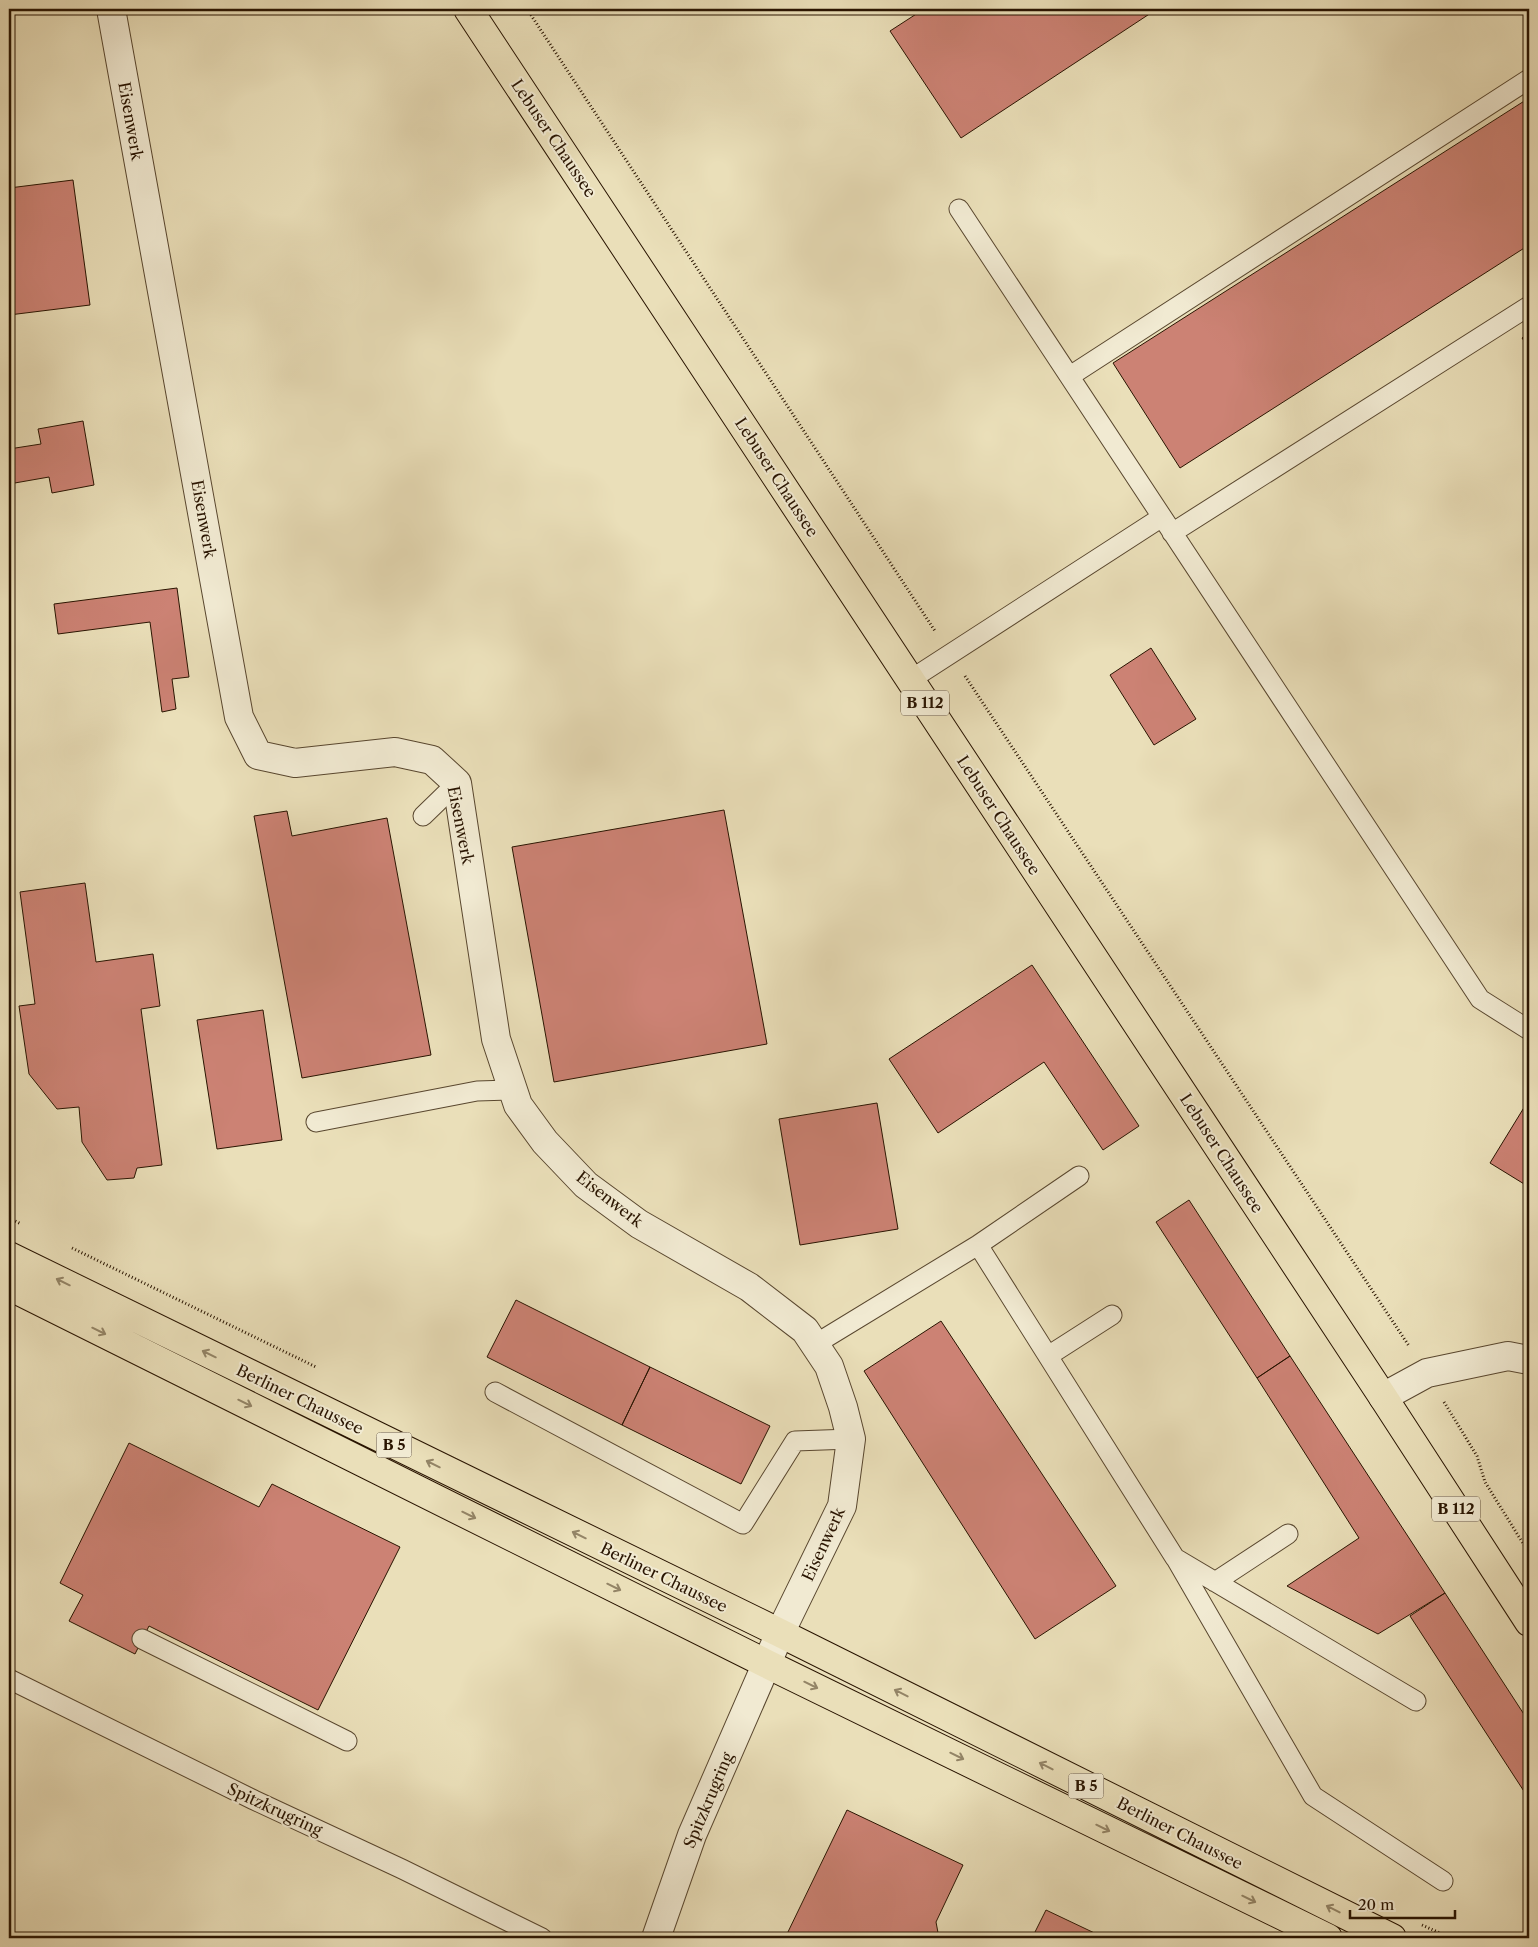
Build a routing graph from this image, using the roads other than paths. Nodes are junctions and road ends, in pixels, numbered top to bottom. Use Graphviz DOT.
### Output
graph roads {
  1 [pos="111,9"];
  2 [pos="468,9"];
  3 [pos="1529,79"];
  4 [pos="959,209"];
  5 [pos="1529,306"];
  6 [pos="1070,376"];
  7 [pos="1162,517"];
  8 [pos="1172,533"];
  9 [pos="910,680"];
  10 [pos="457,783"];
  11 [pos="423,816"];
  12 [pos="1529,1030"];
  13 [pos="512,1090"];
  14 [pos="316,1122"];
  15 [pos="1079,1176"];
  16 [pos="978,1245"];
  17 [pos="9,1256"];
  18 [pos="9,1286"];
  19 [pos="1112,1315"];
  20 [pos="814,1345"];
  21 [pos="1048,1356"];
  22 [pos="1529,1360"];
  23 [pos="495,1392"];
  24 [pos="1383,1397"];
  25 [pos="851,1439"];
  26 [pos="1288,1534"];
  27 [pos="1175,1558"];
  28 [pos="1215,1582"];
  29 [pos="1529,1622"];
  30 [pos="780,1633"];
  31 [pos="142,1639"];
  32 [pos="767,1664"];
  33 [pos="9,1679"];
  34 [pos="1416,1701"];
  35 [pos="347,1740"];
  36 [pos="1443,1881"];
  37 [pos="542,1938"];
  38 [pos="656,1938"];
  39 [pos="1328,1938"];
  40 [pos="1392,1938"];
  1 -- 10 [label="street, Eisenwerk"];
  2 -- 9 [label="main road, Lebuser Chaussee / B 112"];
  3 -- 6 [label="lane"];
  4 -- 6 [label="lane"];
  5 -- 8 [label="lane"];
  6 -- 7 [label="lane"];
  7 -- 8 [label="lane"];
  7 -- 9 [label="lane"];
  8 -- 12 [label="lane"];
  9 -- 24 [label="main road, Lebuser Chaussee / B 112"];
  10 -- 11 [label="lane"];
  10 -- 13 [label="street, Eisenwerk"];
  13 -- 14 [label="lane"];
  13 -- 20 [label="street, Eisenwerk"];
  15 -- 16 [label="lane"];
  16 -- 20 [label="lane"];
  16 -- 21 [label="lane"];
  30 -- 17 [label="main road, Berliner Chaussee / B 5, one-way"];
  18 -- 32 [label="main road, Berliner Chaussee / B 5, one-way"];
  19 -- 21 [label="lane"];
  20 -- 25 [label="street, Eisenwerk"];
  21 -- 27 [label="lane"];
  22 -- 24 [label="street"];
  23 -- 25 [label="lane"];
  24 -- 29 [label="main road, Lebuser Chaussee / B 112"];
  25 -- 30 [label="street, Eisenwerk"];
  26 -- 28 [label="lane"];
  27 -- 28 [label="lane"];
  27 -- 36 [label="lane"];
  28 -- 34 [label="lane"];
  30 -- 32 [label="street"];
  40 -- 30 [label="main road, Berliner Chaussee / B 5, one-way"];
  31 -- 35 [label="lane"];
  32 -- 38 [label="street, Spitzkrugring"];
  32 -- 39 [label="main road, Berliner Chaussee / B 5, one-way"];
  33 -- 37 [label="lane, Spitzkrugring"];
}
